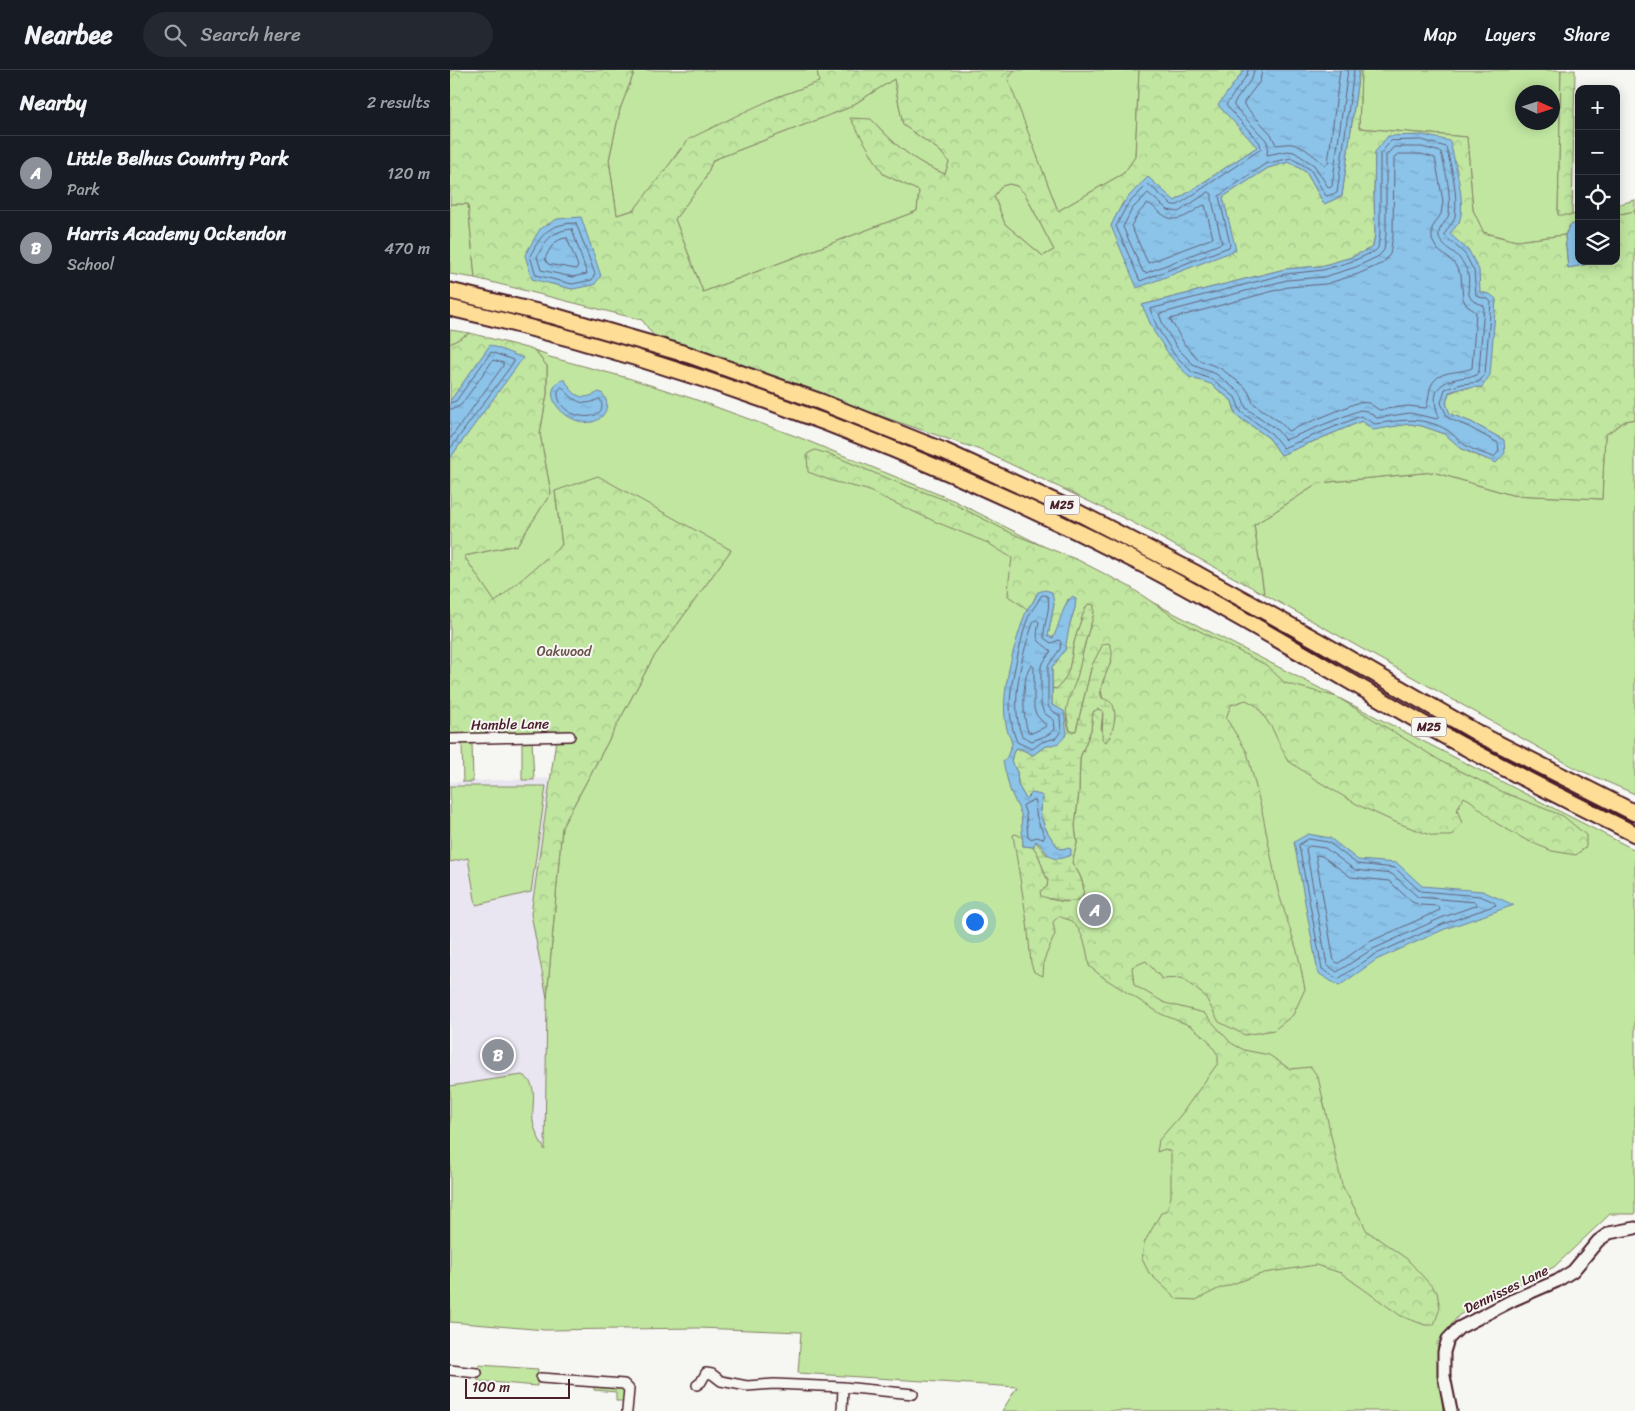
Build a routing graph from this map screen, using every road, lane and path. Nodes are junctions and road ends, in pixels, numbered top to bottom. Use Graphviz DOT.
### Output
graph roads {
  1 [pos="450,292"];
  2 [pos="450,308"];
  3 [pos="570,736"];
  4 [pos="450,739"];
  5 [pos="1635,813"];
  6 [pos="1635,834"];
  7 [pos="1635,1228"];
  8 [pos="450,1370"];
  9 [pos="477,1373"];
  10 [pos="541,1378"];
  11 [pos="697,1385"];
  12 [pos="843,1388"];
  13 [pos="913,1394"];
  14 [pos="627,1411"];
  15 [pos="842,1411"];
  16 [pos="1451,1411"];
  1 -- 5 [label="highway, M25"];
  2 -- 6 [label="highway, M25"];
  3 -- 4 [label="street, Hamble Lane"];
  7 -- 16 [label="street, Dennisses Lane"];
  8 -- 9 [label="street"];
  10 -- 14 [label="street"];
  11 -- 12 [label="street"];
  12 -- 13 [label="street"];
  12 -- 15 [label="street"];
}
